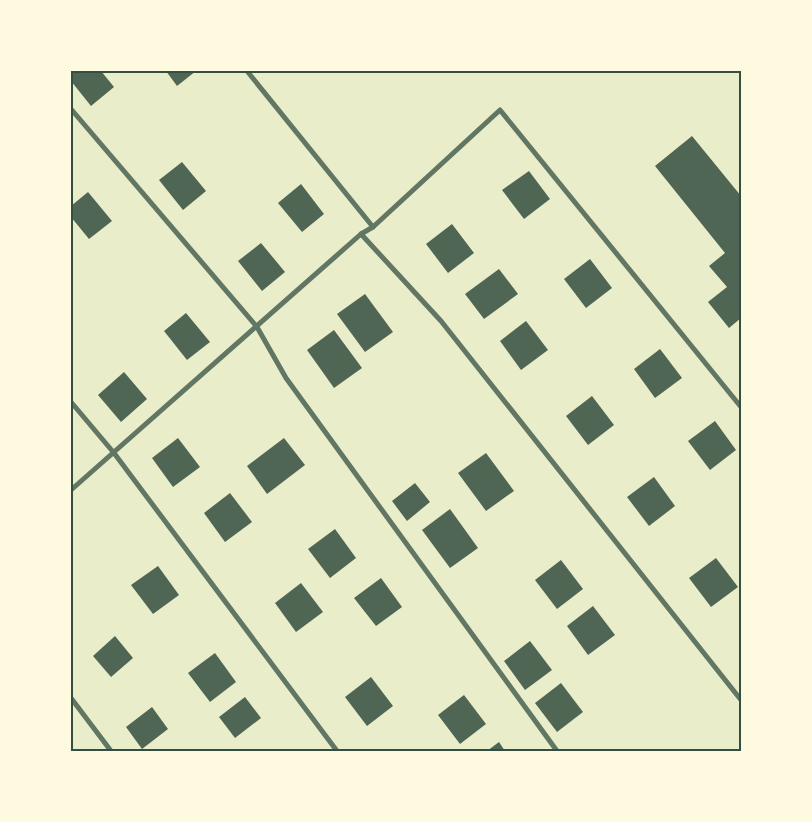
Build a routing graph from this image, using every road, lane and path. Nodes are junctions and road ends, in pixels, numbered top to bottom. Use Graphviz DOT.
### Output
graph roads {
  1 [pos="247,71"];
  2 [pos="71,109"];
  3 [pos="373,227"];
  4 [pos="361,234"];
  5 [pos="257,326"];
  6 [pos="71,402"];
  7 [pos="741,407"];
  8 [pos="114,453"];
  9 [pos="71,490"];
  10 [pos="71,698"];
  11 [pos="741,700"];
  12 [pos="111,751"];
  13 [pos="337,751"];
  14 [pos="557,751"];
  1 -- 3 [label="street"];
  2 -- 5 [label="street"];
  3 -- 4 [label="street"];
  3 -- 7 [label="street"];
  4 -- 5 [label="street"];
  4 -- 11 [label="street"];
  5 -- 8 [label="street"];
  5 -- 14 [label="street"];
  6 -- 8 [label="street"];
  8 -- 9 [label="street"];
  8 -- 13 [label="street"];
  10 -- 12 [label="street"];
}
